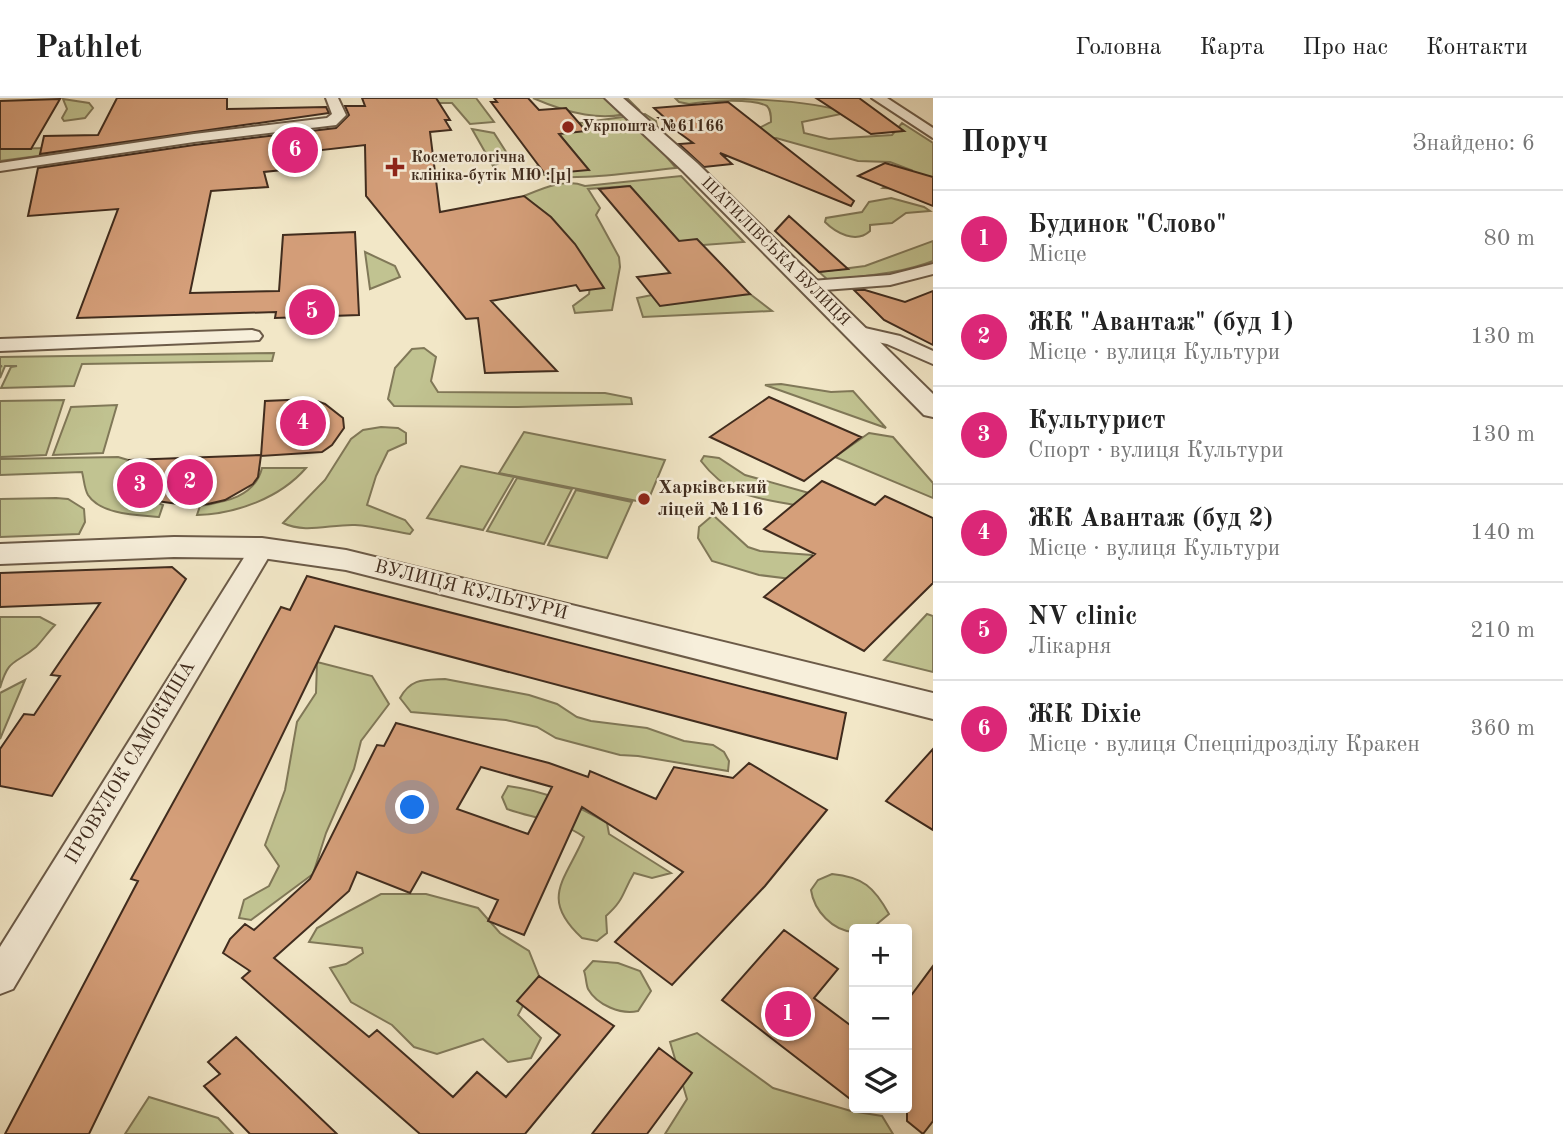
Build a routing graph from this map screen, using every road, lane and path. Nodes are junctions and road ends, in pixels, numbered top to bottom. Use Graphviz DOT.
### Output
graph roads {
  1 [pos="332,98"];
  2 [pos="613,98"];
  3 [pos="878,98"];
  4 [pos="933,134"];
  5 [pos="0,167"];
  6 [pos="933,269"];
  7 [pos="811,286"];
  8 [pos="856,332"];
  9 [pos="252,336"];
  10 [pos="0,345"];
  11 [pos="933,358"];
  12 [pos="933,410"];
  13 [pos="262,548"];
  14 [pos="0,554"];
  15 [pos="933,706"];
  16 [pos="0,978"];
  1 -- 5 [label="street"];
  2 -- 7 [label="street, ШАТИЛІВСЬКА ВУЛИЦЯ"];
  3 -- 4 [label="street"];
  6 -- 7 [label="street"];
  7 -- 8 [label="street, ШАТИЛІВСЬКА ВУЛИЦЯ"];
  8 -- 11 [label="street"];
  8 -- 12 [label="street, ШАТИЛІВСЬКА ВУЛИЦЯ"];
  9 -- 10 [label="street"];
  13 -- 14 [label="street, ВУЛИЦЯ КУЛЬТУРИ"];
  13 -- 15 [label="street, ВУЛИЦЯ КУЛЬТУРИ"];
  13 -- 16 [label="street, ПРОВУЛОК САМОКИША"];
}
